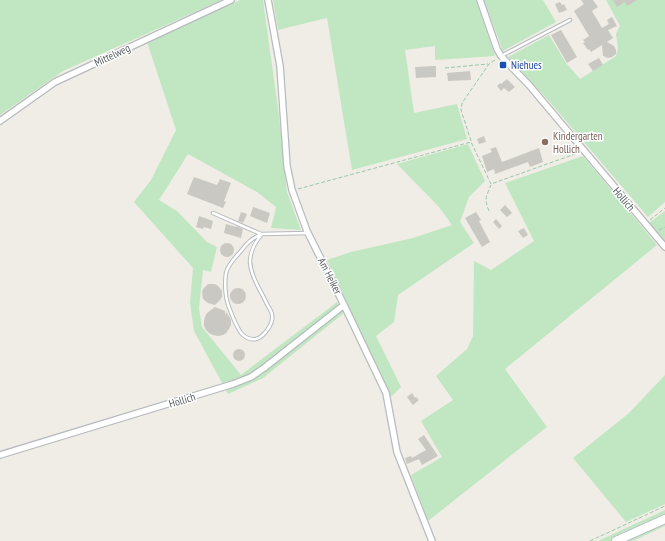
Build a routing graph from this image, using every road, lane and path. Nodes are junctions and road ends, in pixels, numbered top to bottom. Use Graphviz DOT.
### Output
graph roads {
  1 [pos="231,0"];
  2 [pos="268,0"];
  3 [pos="480,0"];
  4 [pos="570,20"];
  5 [pos="501,56"];
  6 [pos="489,64"];
  7 [pos="445,68"];
  8 [pos="0,121"];
  9 [pos="471,142"];
  10 [pos="584,151"];
  11 [pos="491,184"];
  12 [pos="292,190"];
  13 [pos="665,208"];
  14 [pos="489,211"];
  15 [pos="213,213"];
  16 [pos="645,224"];
  17 [pos="665,227"];
  18 [pos="308,233"];
  19 [pos="262,234"];
  20 [pos="654,234"];
  21 [pos="665,247"];
  22 [pos="344,305"];
  23 [pos="0,455"];
  24 [pos="665,506"];
  25 [pos="665,519"];
  26 [pos="432,541"];
  27 [pos="590,541"];
  28 [pos="616,541"];
  1 -- 8 [label="street, Mittelweg"];
  2 -- 12 [label="street, Am Heiker"];
  3 -- 5 [label="street"];
  4 -- 5 [label="lane"];
  5 -- 6 [label="path"];
  5 -- 10 [label="street, Hollich"];
  6 -- 7 [label="path"];
  6 -- 9 [label="path"];
  9 -- 11 [label="path"];
  9 -- 12 [label="path"];
  10 -- 11 [label="path"];
  10 -- 16 [label="street, Hollich"];
  11 -- 14 [label="path"];
  12 -- 18 [label="street, Am Heiker"];
  13 -- 16 [label="path"];
  15 -- 19 [label="lane"];
  16 -- 20 [label="street, Hollich"];
  17 -- 20 [label="path"];
  18 -- 19 [label="lane"];
  18 -- 22 [label="street, Am Heiker"];
  19 -- 19 [label="lane"];
  20 -- 21 [label="street, Hollich"];
  22 -- 23 [label="street, Hollich"];
  22 -- 26 [label="street, Am Heiker"];
  24 -- 27 [label="path"];
  25 -- 28 [label="main road"];
}
